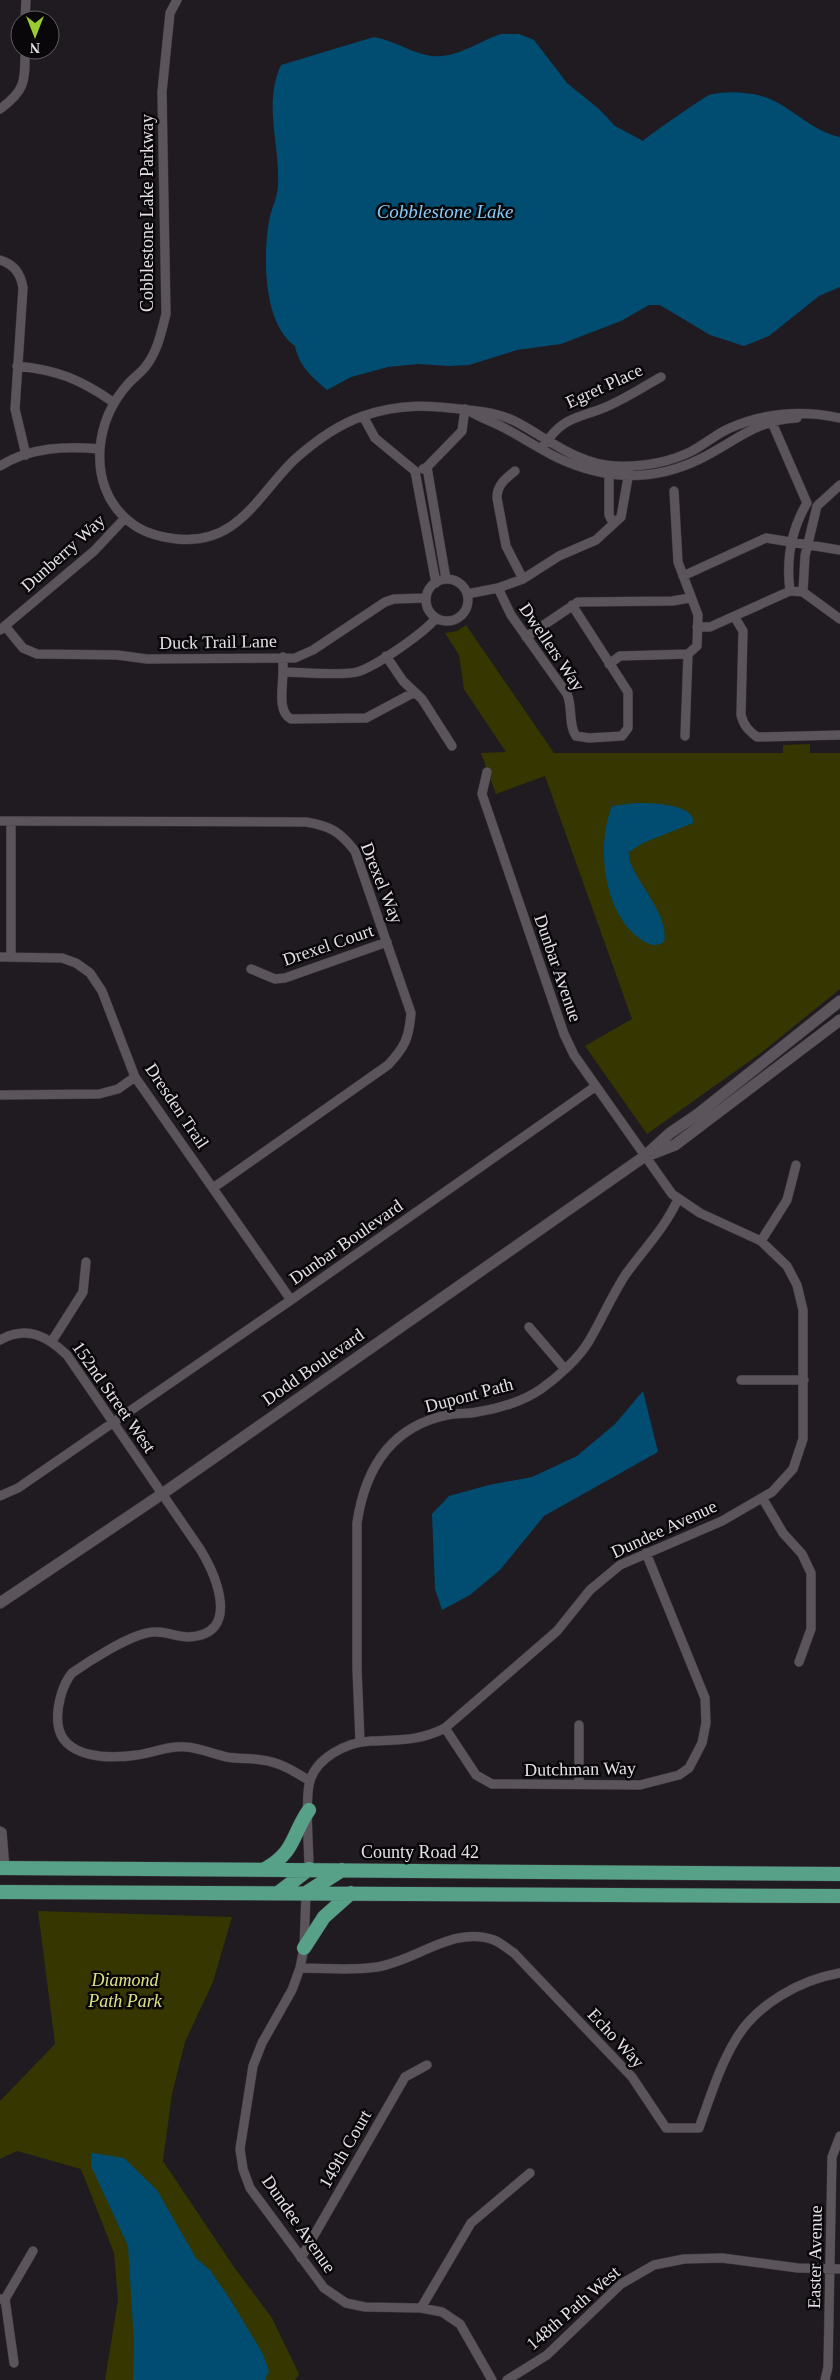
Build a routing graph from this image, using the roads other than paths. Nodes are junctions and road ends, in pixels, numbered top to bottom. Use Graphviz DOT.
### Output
graph roads {
  1 [pos="177,0"];
  2 [pos="25,60"];
  3 [pos="0,109"];
  4 [pos="0,260"];
  5 [pos="17,366"];
  6 [pos="661,377"];
  7 [pos="113,402"];
  8 [pos="467,409"];
  9 [pos="363,416"];
  10 [pos="840,418"];
  11 [pos="771,419"];
  12 [pos="840,423"];
  13 [pos="544,445"];
  14 [pos="100,449"];
  15 [pos="693,450"];
  16 [pos="26,454"];
  17 [pos="698,460"];
  18 [pos="0,466"];
  19 [pos="610,466"];
  20 [pos="427,467"];
  21 [pos="415,471"];
  22 [pos="515,471"];
  23 [pos="629,471"];
  24 [pos="609,476"];
  25 [pos="840,485"];
  26 [pos="674,491"];
  27 [pos="807,504"];
  28 [pos="817,506"];
  29 [pos="125,518"];
  30 [pos="613,523"];
  31 [pos="792,543"];
  32 [pos="808,544"];
  33 [pos="840,550"];
  34 [pos="683,576"];
  35 [pos="523,579"];
  36 [pos="446,580"];
  37 [pos="436,583"];
  38 [pos="498,588"];
  39 [pos="790,591"];
  40 [pos="803,592"];
  41 [pos="467,594"];
  42 [pos="426,598"];
  43 [pos="690,598"];
  44 [pos="572,605"];
  45 [pos="734,616"];
  46 [pos="436,618"];
  47 [pos="840,619"];
  48 [pos="698,627"];
  49 [pos="3,628"];
  50 [pos="526,637"];
  51 [pos="688,654"];
  52 [pos="386,656"];
  53 [pos="283,657"];
  54 [pos="609,664"];
  55 [pos="283,672"];
  56 [pos="414,692"];
  57 [pos="840,734"];
  58 [pos="685,736"];
  59 [pos="452,746"];
  60 [pos="487,772"];
  61 [pos="0,821"];
  62 [pos="11,821"];
  63 [pos="387,942"];
  64 [pos="0,957"];
  65 [pos="11,957"];
  66 [pos="251,969"];
  67 [pos="840,1001"];
  68 [pos="840,1020"];
  69 [pos="135,1077"];
  70 [pos="596,1086"];
  71 [pos="0,1095"];
  72 [pos="645,1156"];
  73 [pos="796,1165"];
  74 [pos="213,1188"];
  75 [pos="678,1199"];
  76 [pos="761,1241"];
  77 [pos="86,1262"];
  78 [pos="291,1300"];
  79 [pos="529,1327"];
  80 [pos="0,1340"];
  81 [pos="52,1341"];
  82 [pos="564,1368"];
  83 [pos="741,1380"];
  84 [pos="804,1380"];
  85 [pos="114,1423"];
  86 [pos="162,1494"];
  87 [pos="0,1496"];
  88 [pos="763,1500"];
  89 [pos="646,1553"];
  90 [pos="0,1603"];
  91 [pos="799,1662"];
  92 [pos="579,1725"];
  93 [pos="445,1728"];
  94 [pos="360,1742"];
  95 [pos="310,1781"];
  96 [pos="580,1784"];
  97 [pos="309,1810"];
  98 [pos="0,1831"];
  99 [pos="3,1868"];
  100 [pos="265,1869"];
  101 [pos="309,1869"];
  102 [pos="342,1870"];
  103 [pos="840,1874"];
  104 [pos="0,1892"];
  105 [pos="278,1893"];
  106 [pos="306,1893"];
  107 [pos="351,1893"];
  108 [pos="840,1896"];
  109 [pos="304,1948"];
  110 [pos="300,1968"];
  111 [pos="840,1973"];
  112 [pos="427,2065"];
  113 [pos="840,2136"];
  114 [pos="530,2173"];
  115 [pos="33,2251"];
  116 [pos="301,2258"];
  117 [pos="836,2269"];
  118 [pos="2,2299"];
  119 [pos="420,2308"];
  120 [pos="14,2363"];
  121 [pos="492,2380"];
  122 [pos="507,2380"];
  123 [pos="825,2380"];
  1 -- 7 [label="street, Cobblestone Lake Parkway"];
  2 -- 3 [label="street"];
  4 -- 5 [label="street"];
  5 -- 7 [label="street"];
  5 -- 16 [label="street"];
  6 -- 13 [label="street, Egret Place"];
  7 -- 14 [label="street, Cobblestone Lake Parkway"];
  8 -- 9 [label="street, Cobblestone Lake Parkway"];
  8 -- 13 [label="street, Cobblestone Lake Parkway"];
  8 -- 20 [label="street"];
  9 -- 21 [label="street"];
  9 -- 29 [label="street, Cobblestone Lake Parkway"];
  10 -- 11 [label="street, Cobblestone Lake Parkway"];
  11 -- 12 [label="street, Cobblestone Lake Parkway"];
  11 -- 15 [label="street, Cobblestone Lake Parkway"];
  11 -- 17 [label="street, Cobblestone Lake Parkway"];
  11 -- 27 [label="street"];
  13 -- 19 [label="street, Cobblestone Lake Parkway"];
  13 -- 24 [label="street, Cobblestone Lake Parkway"];
  14 -- 16 [label="street"];
  14 -- 29 [label="street, Cobblestone Lake Parkway"];
  15 -- 17 [label="street"];
  15 -- 23 [label="street, Cobblestone Lake Parkway"];
  16 -- 18 [label="street"];
  17 -- 23 [label="street, Cobblestone Lake Parkway"];
  19 -- 23 [label="street, Cobblestone Lake Parkway"];
  19 -- 24 [label="street"];
  20 -- 21 [label="street"];
  20 -- 36 [label="street"];
  21 -- 37 [label="street"];
  22 -- 35 [label="street"];
  23 -- 24 [label="street, Cobblestone Lake Parkway"];
  23 -- 30 [label="street"];
  24 -- 30 [label="street"];
  25 -- 28 [label="street"];
  26 -- 34 [label="street"];
  27 -- 28 [label="street"];
  27 -- 31 [label="street"];
  28 -- 32 [label="street"];
  29 -- 49 [label="street, Dunberry Way"];
  30 -- 35 [label="street"];
  31 -- 32 [label="street"];
  31 -- 34 [label="street"];
  31 -- 39 [label="street"];
  32 -- 33 [label="street"];
  32 -- 40 [label="street"];
  34 -- 43 [label="street"];
  35 -- 38 [label="street"];
  36 -- 37 [label="street"];
  36 -- 41 [label="street"];
  37 -- 42 [label="street"];
  38 -- 41 [label="street"];
  38 -- 50 [label="street, Dwellers Way"];
  39 -- 40 [label="street"];
  39 -- 45 [label="street"];
  40 -- 47 [label="street"];
  41 -- 46 [label="street"];
  42 -- 46 [label="street"];
  42 -- 53 [label="street, Duck Trail Lane"];
  43 -- 44 [label="street"];
  43 -- 48 [label="street"];
  44 -- 50 [label="street"];
  44 -- 54 [label="street, Dwellers Way"];
  45 -- 48 [label="street"];
  45 -- 57 [label="street"];
  46 -- 52 [label="street"];
  48 -- 51 [label="street"];
  49 -- 53 [label="street, Duck Trail Lane"];
  50 -- 54 [label="street, Dwellers Way"];
  51 -- 54 [label="street"];
  51 -- 58 [label="street"];
  52 -- 55 [label="street"];
  52 -- 56 [label="street"];
  53 -- 55 [label="street"];
  55 -- 56 [label="street"];
  56 -- 59 [label="street"];
  60 -- 70 [label="street, Dunbar Avenue"];
  61 -- 62 [label="street, Drexel Way"];
  62 -- 63 [label="street, Drexel Way"];
  62 -- 65 [label="street"];
  63 -- 66 [label="street, Drexel Court"];
  63 -- 74 [label="street, Drexel Way"];
  64 -- 65 [label="street, Dresden Trail"];
  65 -- 69 [label="street, Dresden Trail"];
  67 -- 72 [label="street"];
  68 -- 72 [label="street"];
  69 -- 71 [label="street"];
  69 -- 74 [label="street, Dresden Trail"];
  70 -- 72 [label="street, Dunbar Avenue"];
  70 -- 78 [label="street, Dunbar Boulevard"];
  72 -- 75 [label="street, Dundee Avenue"];
  72 -- 86 [label="street, Dodd Boulevard"];
  73 -- 76 [label="street"];
  74 -- 78 [label="street, Dresden Trail"];
  75 -- 76 [label="street, Dundee Avenue"];
  75 -- 82 [label="street, Dupont Path"];
  76 -- 84 [label="street, Dundee Avenue"];
  77 -- 81 [label="street"];
  78 -- 85 [label="street, Dunbar Boulevard"];
  79 -- 82 [label="street"];
  80 -- 81 [label="street, 152nd Street West"];
  81 -- 85 [label="street, 152nd Street West"];
  82 -- 94 [label="street, Dupont Path"];
  83 -- 84 [label="street"];
  84 -- 88 [label="street, Dundee Avenue"];
  85 -- 86 [label="street, 152nd Street West"];
  85 -- 87 [label="street, Dunbar Boulevard"];
  86 -- 90 [label="street, Dodd Boulevard"];
  86 -- 95 [label="street, 152nd Street West"];
  88 -- 89 [label="street, Dundee Avenue"];
  88 -- 91 [label="street"];
  89 -- 93 [label="street, Dundee Avenue"];
  89 -- 96 [label="street, Dutchman Way"];
  92 -- 96 [label="street"];
  93 -- 94 [label="street, Dundee Avenue"];
  93 -- 96 [label="street, Dutchman Way"];
  94 -- 95 [label="street, Dundee Avenue"];
  95 -- 97 [label="street"];
  97 -- 100 [label="highway"];
  97 -- 101 [label="street"];
  98 -- 99 [label="street"];
  99 -- 100 [label="highway, County Road 42"];
  100 -- 101 [label="highway, County Road 42"];
  101 -- 102 [label="highway, County Road 42"];
  101 -- 105 [label="highway"];
  102 -- 103 [label="highway, County Road 42"];
  102 -- 106 [label="highway"];
  104 -- 105 [label="highway"];
  105 -- 106 [label="highway"];
  106 -- 107 [label="highway"];
  106 -- 109 [label="street, Dundee Avenue"];
  107 -- 108 [label="highway"];
  107 -- 109 [label="highway"];
  109 -- 110 [label="street, Dundee Avenue"];
  110 -- 111 [label="street, Echo Way"];
  110 -- 116 [label="street, Dundee Avenue"];
  112 -- 116 [label="street, 149th Court"];
  113 -- 117 [label="street, Easter Avenue"];
  114 -- 119 [label="street"];
  115 -- 118 [label="street"];
  116 -- 119 [label="street, Dundee Avenue"];
  117 -- 122 [label="street, 148th Path West"];
  117 -- 123 [label="street, Easter Avenue"];
  118 -- 120 [label="street"];
  119 -- 121 [label="street, Dundee Avenue"];
}
